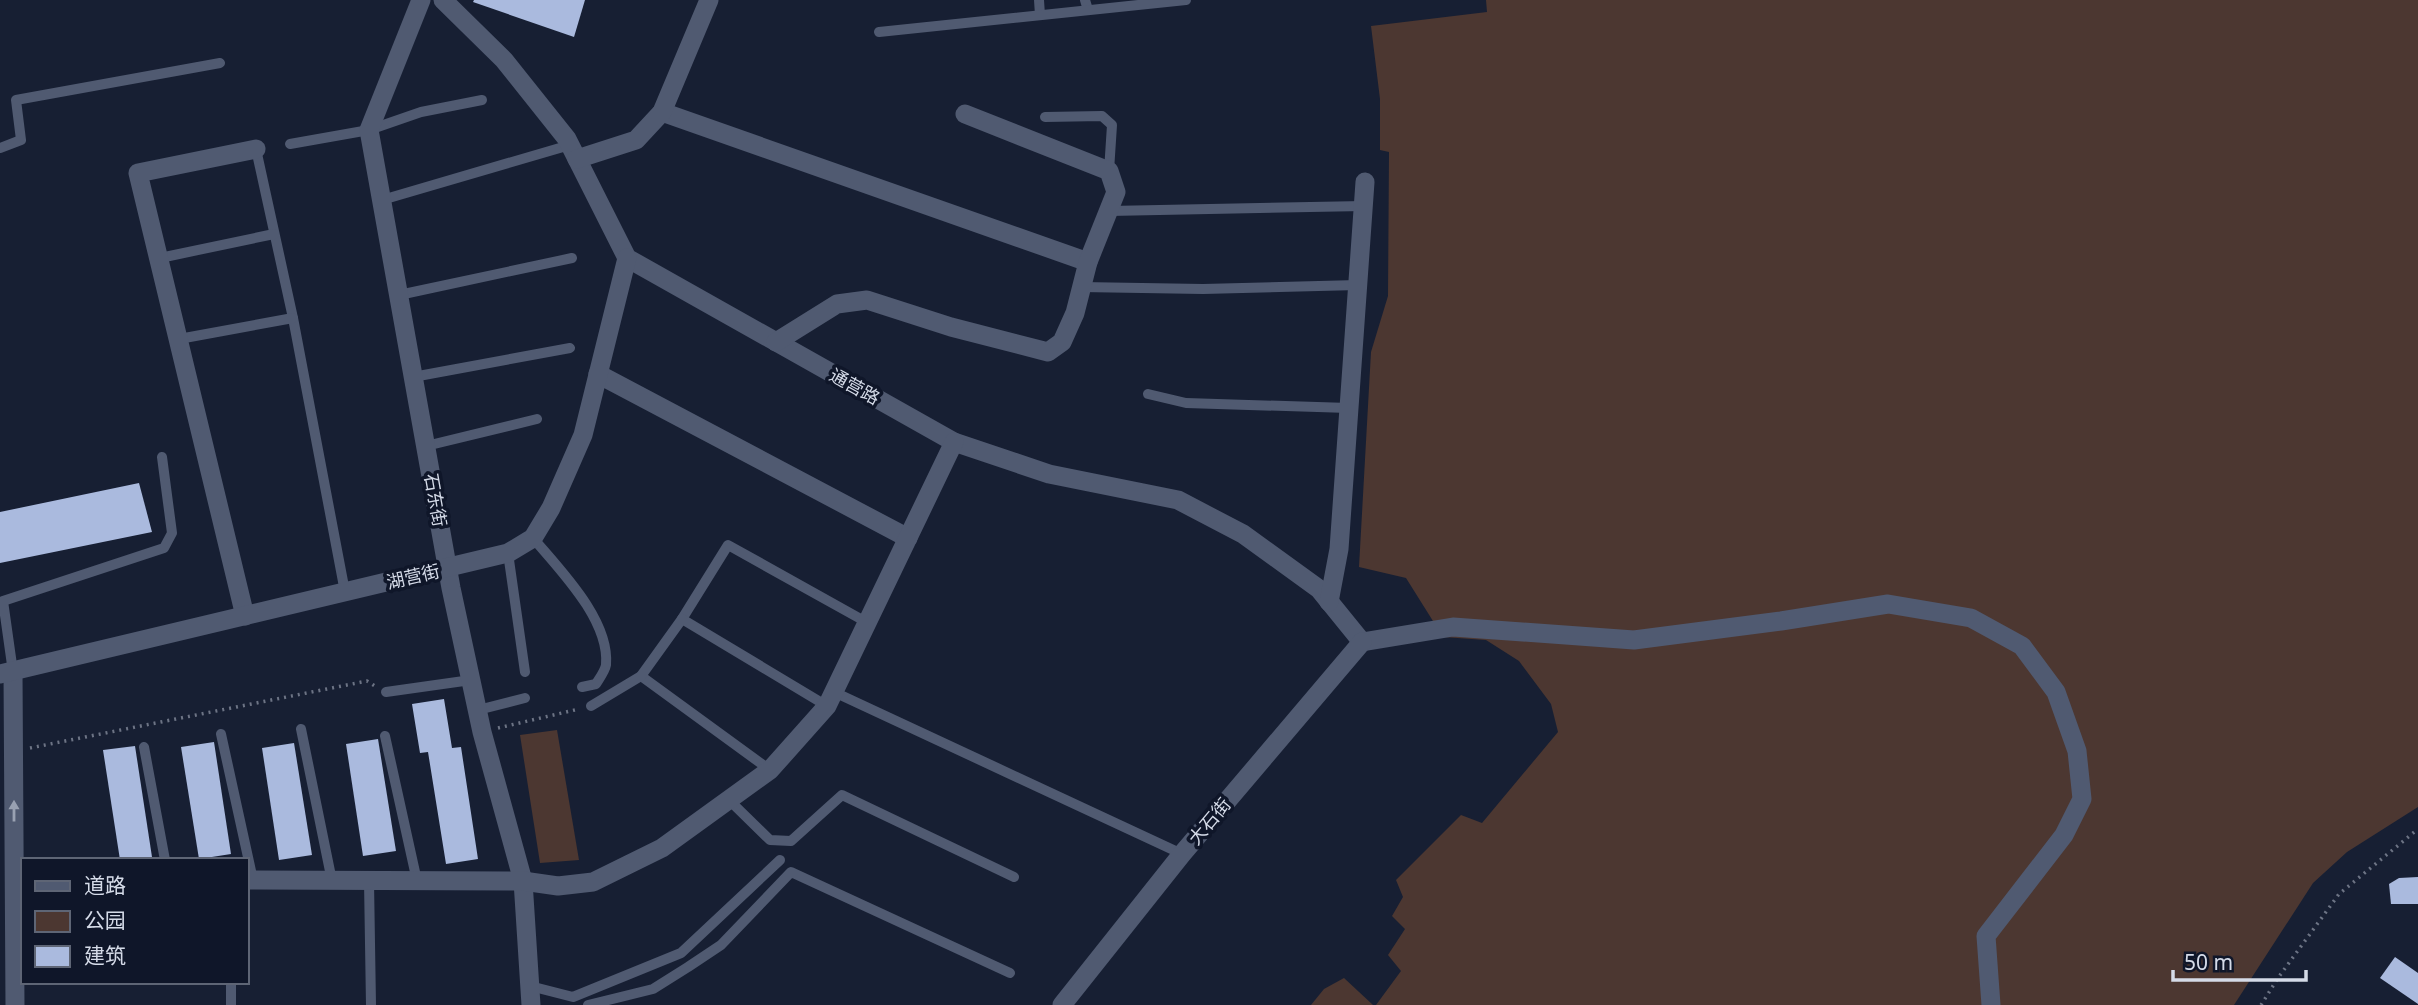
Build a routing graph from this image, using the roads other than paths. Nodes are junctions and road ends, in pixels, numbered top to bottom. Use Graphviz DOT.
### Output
graph roads {
  1 [pos="421,0"];
  2 [pos="443,0"];
  3 [pos="709,0"];
  4 [pos="1039,0"];
  5 [pos="1186,0"];
  6 [pos="1086,5"];
  7 [pos="1040,15"];
  8 [pos="879,33"];
  9 [pos="220,63"];
  10 [pos="482,100"];
  11 [pos="662,112"];
  12 [pos="965,114"];
  13 [pos="1045,117"];
  14 [pos="369,130"];
  15 [pos="290,144"];
  16 [pos="0,148"];
  17 [pos="256,149"];
  18 [pos="573,152"];
  19 [pos="1109,171"];
  20 [pos="1365,182"];
  21 [pos="382,200"];
  22 [pos="1364,206"];
  23 [pos="1109,211"];
  24 [pos="274,234"];
  25 [pos="160,258"];
  26 [pos="572,258"];
  27 [pos="627,258"];
  28 [pos="1088,262"];
  29 [pos="1358,285"];
  30 [pos="1081,287"];
  31 [pos="399,295"];
  32 [pos="293,318"];
  33 [pos="179,339"];
  34 [pos="776,342"];
  35 [pos="570,348"];
  36 [pos="598,374"];
  37 [pos="414,377"];
  38 [pos="1148,394"];
  39 [pos="1349,408"];
  40 [pos="537,419"];
  41 [pos="954,442"];
  42 [pos="426,446"];
  43 [pos="162,457"];
  44 [pos="533,538"];
  45 [pos="908,538"];
  46 [pos="508,553"];
  47 [pos="448,568"];
  48 [pos="345,592"];
  49 [pos="2,601"];
  50 [pos="1329,602"];
  51 [pos="245,616"];
  52 [pos="682,619"];
  53 [pos="868,623"];
  54 [pos="1362,642"];
  55 [pos="525,672"];
  56 [pos="7,673"];
  57 [pos="641,676"];
  58 [pos="471,680"];
  59 [pos="582,687"];
  60 [pos="386,692"];
  61 [pos="525,698"];
  62 [pos="830,699"];
  63 [pos="591,706"];
  64 [pos="478,710"];
  65 [pos="301,729"];
  66 [pos="221,734"];
  67 [pos="385,736"];
  68 [pos="144,747"];
  69 [pos="770,769"];
  70 [pos="729,800"];
  71 [pos="1181,854"];
  72 [pos="165,858"];
  73 [pos="246,858"];
  74 [pos="780,860"];
  75 [pos="1014,877"];
  76 [pos="12,879"];
  77 [pos="250,880"];
  78 [pos="331,881"];
  79 [pos="369,881"];
  80 [pos="417,881"];
  81 [pos="523,881"];
  82 [pos="1010,973"];
  83 [pos="231,984"];
  84 [pos="530,995"];
  85 [pos="15,1005"];
  86 [pos="231,1005"];
  87 [pos="371,1005"];
  88 [pos="589,1005"];
  89 [pos="1062,1005"];
  90 [pos="1991,1005"];
  1 -- 14 [label="street"];
  2 -- 18 [label="street"];
  3 -- 11 [label="street"];
  4 -- 7 [label="lane"];
  5 -- 6 [label="lane"];
  6 -- 7 [label="lane"];
  7 -- 8 [label="lane"];
  9 -- 16 [label="lane"];
  10 -- 14 [label="lane"];
  11 -- 18 [label="street"];
  11 -- 28 [label="street"];
  12 -- 19 [label="street"];
  13 -- 19 [label="lane"];
  14 -- 15 [label="lane"];
  14 -- 21 [label="street, 石东街"];
  17 -- 24 [label="lane"];
  17 -- 25 [label="street"];
  18 -- 21 [label="lane"];
  18 -- 27 [label="street"];
  19 -- 23 [label="street"];
  20 -- 22 [label="street"];
  21 -- 31 [label="street, 石东街"];
  22 -- 23 [label="lane"];
  22 -- 29 [label="street"];
  23 -- 28 [label="street"];
  24 -- 25 [label="lane"];
  24 -- 32 [label="lane"];
  25 -- 33 [label="street"];
  26 -- 31 [label="lane"];
  27 -- 34 [label="street, 通营路"];
  27 -- 36 [label="street, 湖营街"];
  28 -- 30 [label="street"];
  29 -- 30 [label="lane"];
  29 -- 39 [label="street"];
  30 -- 34 [label="street"];
  31 -- 37 [label="street, 石东街"];
  32 -- 33 [label="lane"];
  32 -- 48 [label="lane"];
  33 -- 51 [label="street"];
  34 -- 41 [label="street, 通营路"];
  35 -- 37 [label="lane"];
  36 -- 44 [label="street, 湖营街"];
  36 -- 45 [label="street"];
  37 -- 42 [label="street, 石东街"];
  38 -- 39 [label="lane"];
  39 -- 50 [label="street"];
  40 -- 42 [label="lane"];
  41 -- 45 [label="street"];
  41 -- 50 [label="street, 通营路"];
  42 -- 47 [label="street, 石东街"];
  43 -- 49 [label="lane"];
  44 -- 46 [label="street, 湖营街"];
  44 -- 59 [label="lane"];
  45 -- 53 [label="street"];
  46 -- 47 [label="street, 湖营街"];
  46 -- 55 [label="lane"];
  47 -- 48 [label="street, 湖营街"];
  47 -- 58 [label="street, 石东街"];
  48 -- 51 [label="street, 湖营街"];
  49 -- 56 [label="lane"];
  50 -- 54 [label="street, 通营路"];
  51 -- 56 [label="street, 湖营街"];
  52 -- 53 [label="lane"];
  52 -- 57 [label="lane"];
  52 -- 62 [label="lane"];
  53 -- 62 [label="street"];
  54 -- 71 [label="street, 大石街"];
  54 -- 90 [label="street"];
  76 -- 56 [label="street, one-way"];
  57 -- 63 [label="lane"];
  57 -- 69 [label="lane"];
  58 -- 60 [label="lane"];
  58 -- 64 [label="street, 石东街"];
  61 -- 64 [label="lane"];
  62 -- 69 [label="street"];
  62 -- 71 [label="lane"];
  64 -- 81 [label="street, 石东街"];
  65 -- 78 [label="lane"];
  66 -- 73 [label="lane"];
  67 -- 80 [label="lane"];
  68 -- 72 [label="lane"];
  69 -- 70 [label="street"];
  70 -- 75 [label="lane"];
  70 -- 81 [label="street"];
  71 -- 89 [label="street, 大石街"];
  74 -- 84 [label="lane"];
  76 -- 85 [label="street"];
  77 -- 78 [label="street"];
  78 -- 79 [label="street"];
  79 -- 80 [label="street"];
  79 -- 87 [label="lane"];
  80 -- 81 [label="street"];
  81 -- 84 [label="street, 石东街"];
  82 -- 88 [label="lane"];
  83 -- 86 [label="lane"];
}
